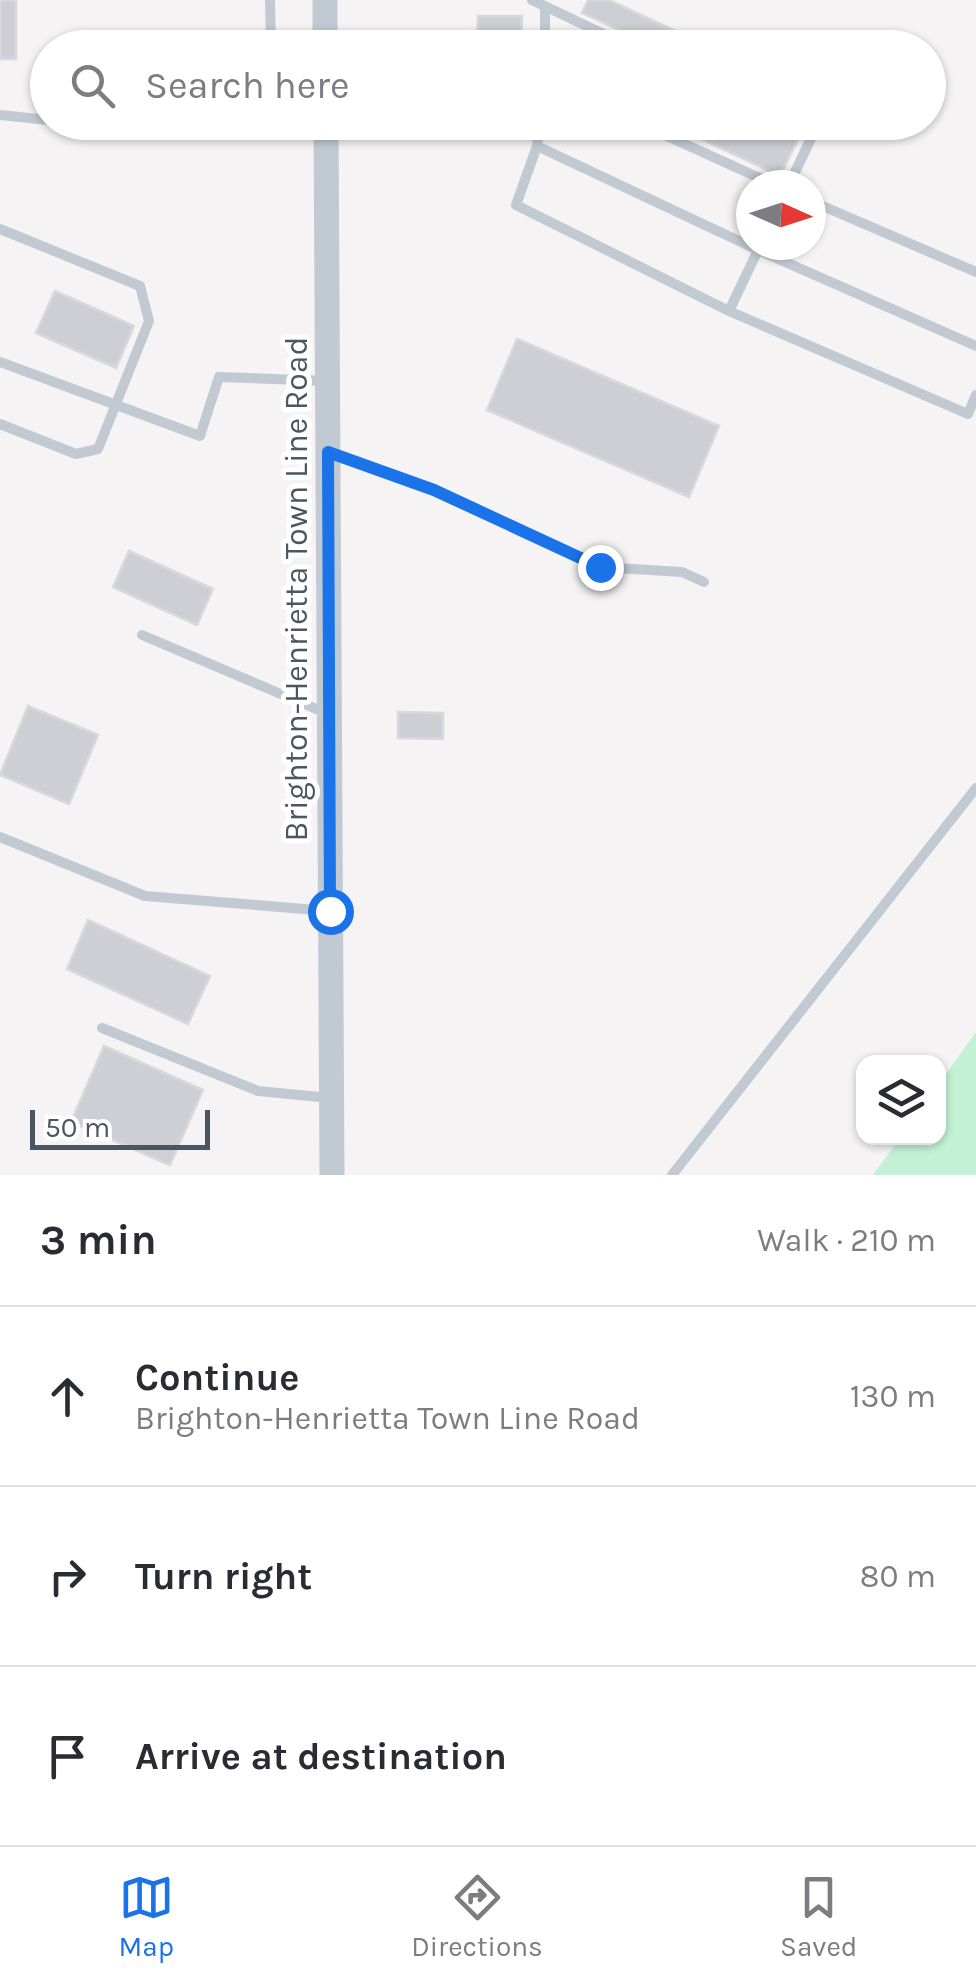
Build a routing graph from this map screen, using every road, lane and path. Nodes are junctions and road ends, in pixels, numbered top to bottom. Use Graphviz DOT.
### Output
graph roads {
  1 [pos="270,0"];
  2 [pos="325,0"];
  3 [pos="532,0"];
  4 [pos="545,6"];
  5 [pos="271,30"];
  6 [pos="325,30"];
  7 [pos="546,30"];
  8 [pos="596,30"];
  9 [pos="0,115"];
  10 [pos="30,118"];
  11 [pos="326,140"];
  12 [pos="538,140"];
  13 [pos="676,140"];
  14 [pos="810,140"];
  15 [pos="537,146"];
  16 [pos="742,170"];
  17 [pos="795,170"];
  18 [pos="826,207"];
  19 [pos="0,229"];
  20 [pos="736,237"];
  21 [pos="753,260"];
  22 [pos="786,260"];
  23 [pos="976,272"];
  24 [pos="728,311"];
  25 [pos="976,346"];
  26 [pos="0,362"];
  27 [pos="328,381"];
  28 [pos="976,395"];
  29 [pos="119,404"];
  30 [pos="0,424"];
  31 [pos="328,452"];
  32 [pos="704,582"];
  33 [pos="142,635"];
  34 [pos="329,714"];
  35 [pos="976,788"];
  36 [pos="0,837"];
  37 [pos="330,911"];
  38 [pos="102,1028"];
  39 [pos="331,1098"];
  40 [pos="332,1175"];
  41 [pos="672,1175"];
  1 -- 5 [label="lane"];
  2 -- 6 [label="street"];
  3 -- 4 [label="lane"];
  4 -- 7 [label="lane"];
  4 -- 8 [label="lane"];
  9 -- 10 [label="lane"];
  11 -- 27 [label="street, Brighton-Henrietta Town Line Road"];
  12 -- 15 [label="lane"];
  13 -- 16 [label="lane"];
  14 -- 17 [label="lane"];
  15 -- 20 [label="lane"];
  15 -- 24 [label="lane"];
  18 -- 23 [label="lane"];
  19 -- 29 [label="lane"];
  21 -- 24 [label="lane"];
  22 -- 25 [label="lane"];
  24 -- 28 [label="lane"];
  26 -- 29 [label="lane"];
  27 -- 29 [label="lane"];
  27 -- 31 [label="street, Brighton-Henrietta Town Line Road"];
  29 -- 30 [label="lane"];
  31 -- 32 [label="lane"];
  31 -- 34 [label="street, Brighton-Henrietta Town Line Road"];
  33 -- 34 [label="lane"];
  34 -- 37 [label="street, Brighton-Henrietta Town Line Road"];
  35 -- 41 [label="lane"];
  36 -- 37 [label="lane"];
  37 -- 39 [label="street, Brighton-Henrietta Town Line Road"];
  38 -- 39 [label="lane"];
  39 -- 40 [label="street, Brighton-Henrietta Town Line Road"];
}
